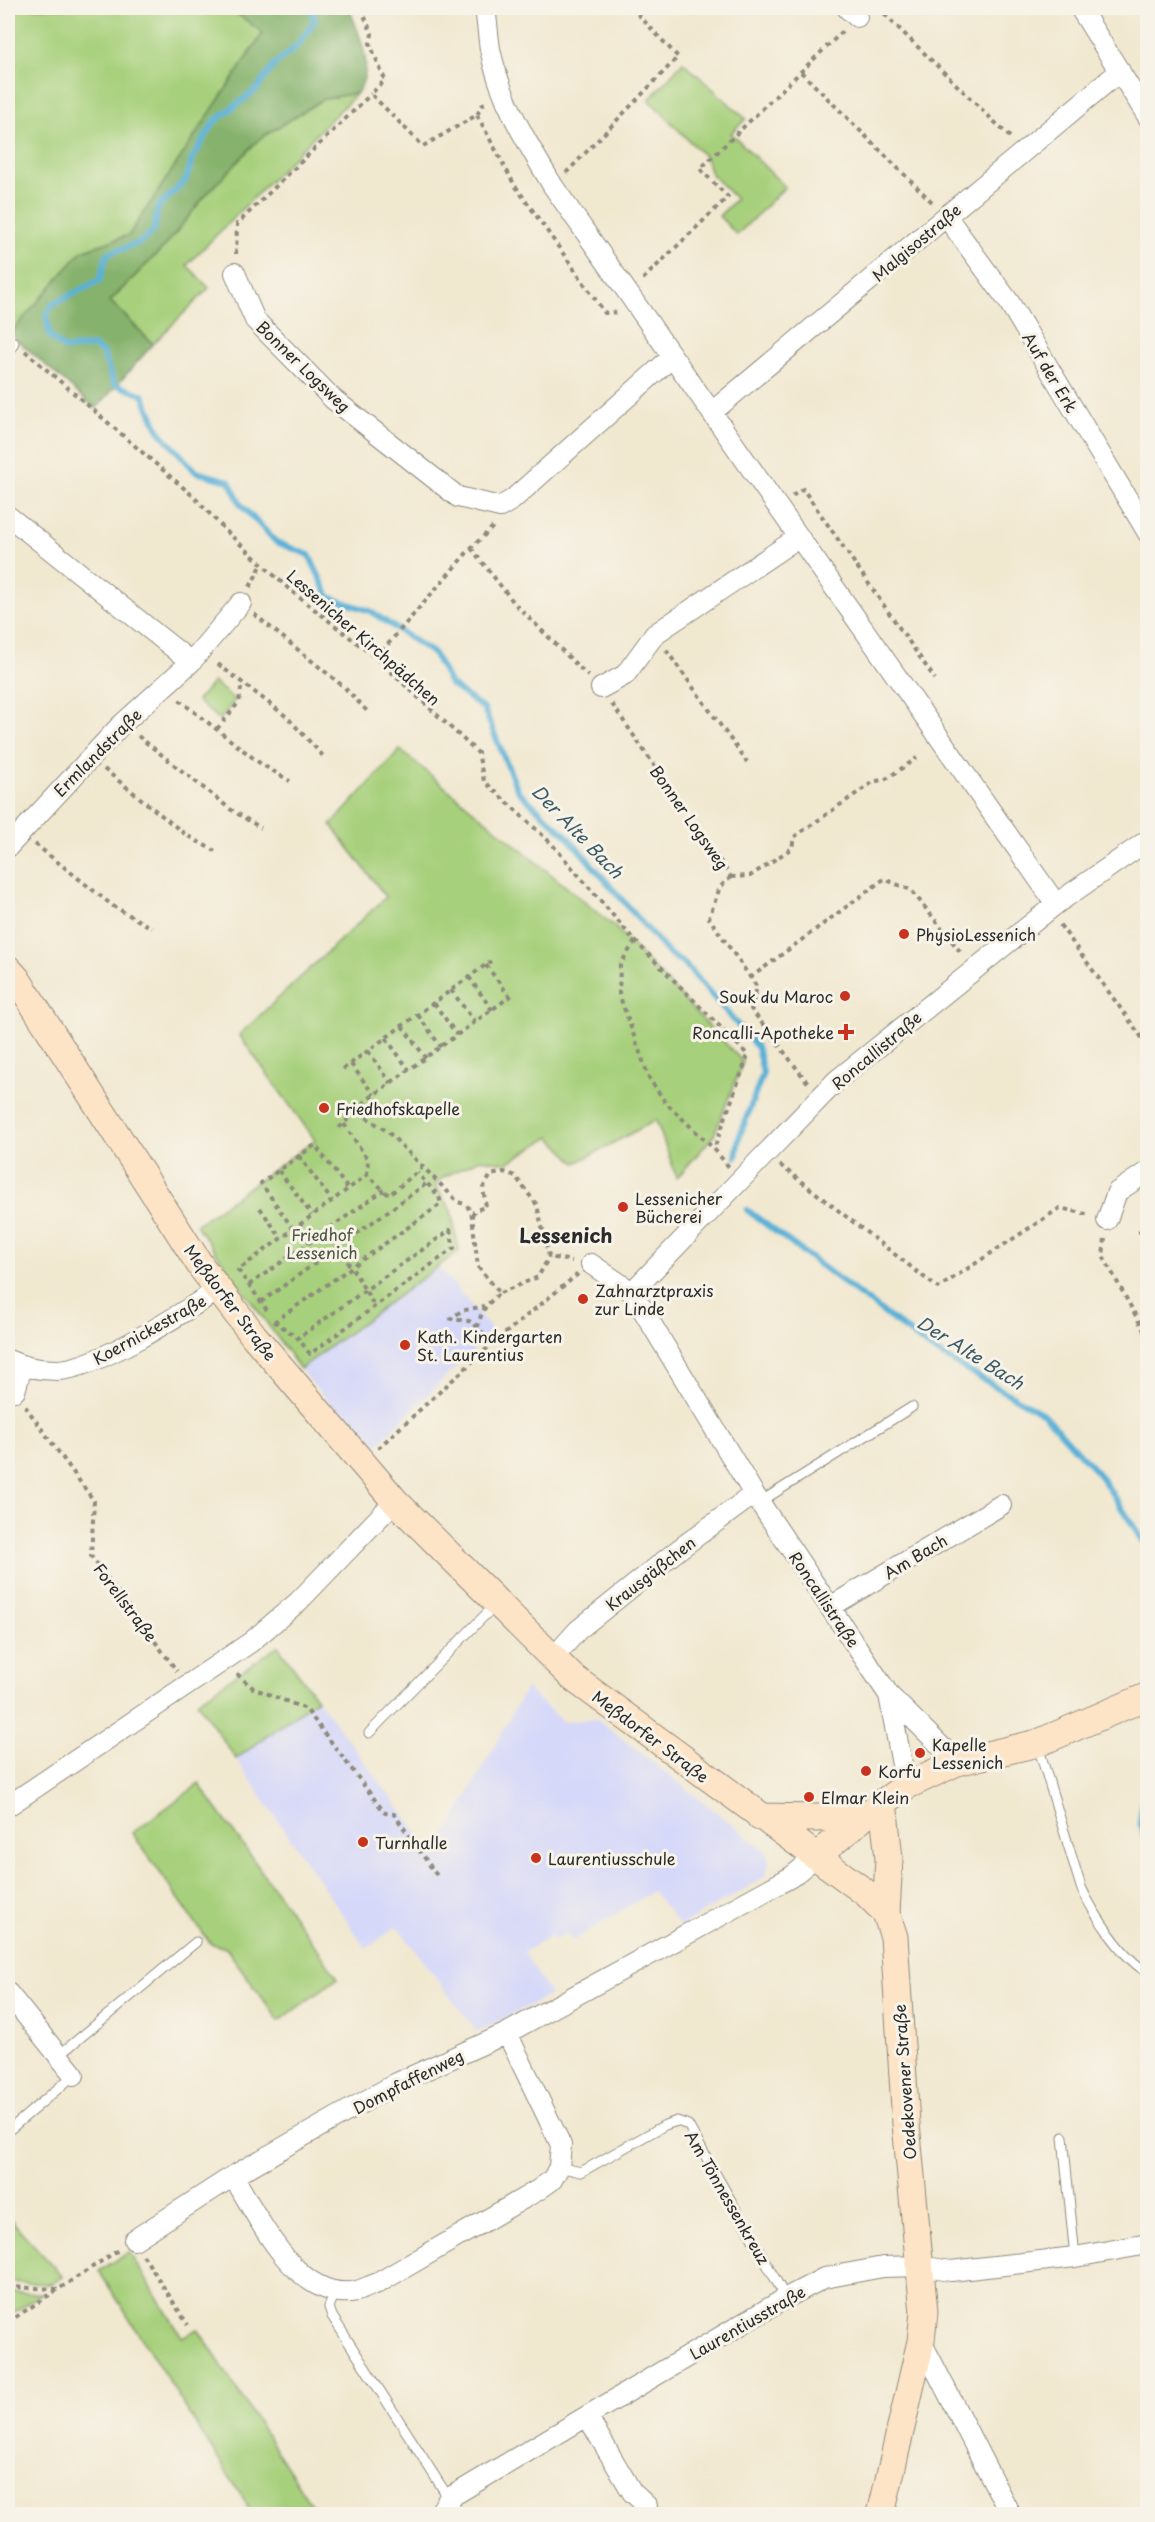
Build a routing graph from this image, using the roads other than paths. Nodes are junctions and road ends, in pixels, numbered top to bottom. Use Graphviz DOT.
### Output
graph roads {
  1 [pos="485,8"];
  2 [pos="1080,8"];
  3 [pos="1120,71"];
  4 [pos="1148,117"];
  5 [pos="946,216"];
  6 [pos="235,273"];
  7 [pos="14,342"];
  8 [pos="8,356"];
  9 [pos="671,357"];
  10 [pos="712,412"];
  11 [pos="8,516"];
  12 [pos="1148,533"];
  13 [pos="799,537"];
  14 [pos="241,603"];
  15 [pos="191,662"];
  16 [pos="601,688"];
  17 [pos="1148,840"];
  18 [pos="8,847"];
  19 [pos="1056,904"];
  20 [pos="8,969"];
  21 [pos="1148,1170"];
  22 [pos="1107,1220"];
  23 [pos="591,1264"];
  24 [pos="219,1289"];
  25 [pos="632,1292"];
  26 [pos="15,1363"];
  27 [pos="11,1394"];
  28 [pos="912,1407"];
  29 [pos="757,1498"];
  30 [pos="395,1501"];
  31 [pos="1001,1505"];
  32 [pos="497,1604"];
  33 [pos="830,1606"];
  34 [pos="552,1659"];
  35 [pos="889,1695"];
  36 [pos="1148,1696"];
  37 [pos="369,1733"];
  38 [pos="1038,1743"];
  39 [pos="957,1762"];
  40 [pos="906,1786"];
  41 [pos="8,1806"];
  42 [pos="874,1808"];
  43 [pos="760,1817"];
  44 [pos="817,1856"];
  45 [pos="885,1913"];
  46 [pos="196,1942"];
  47 [pos="1148,1972"];
  48 [pos="8,1993"];
  49 [pos="507,2033"];
  50 [pos="58,2056"];
  51 [pos="74,2075"];
  52 [pos="8,2132"];
  53 [pos="1063,2138"];
  54 [pos="559,2167"];
  55 [pos="233,2176"];
  56 [pos="134,2240"];
  57 [pos="1148,2244"];
  58 [pos="1075,2256"];
  59 [pos="919,2266"];
  60 [pos="336,2290"];
  61 [pos="786,2298"];
  62 [pos="921,2341"];
  63 [pos="587,2416"];
  64 [pos="647,2506"];
  65 [pos="449,2509"];
  66 [pos="881,2514"];
  67 [pos="1010,2514"];
  1 -- 9 [label="street"];
  2 -- 3 [label="street"];
  3 -- 4 [label="street"];
  3 -- 5 [label="street, Malgisostraße"];
  5 -- 10 [label="street, Malgisostraße"];
  5 -- 12 [label="street, Auf der Erk"];
  6 -- 9 [label="street, Bonner Logsweg"];
  7 -- 8 [label="lane"];
  9 -- 10 [label="street"];
  10 -- 13 [label="street"];
  11 -- 15 [label="street"];
  13 -- 16 [label="street"];
  13 -- 19 [label="street"];
  14 -- 15 [label="street, Ermlandstraße"];
  15 -- 18 [label="street, Ermlandstraße"];
  17 -- 19 [label="street, Roncallistraße"];
  19 -- 25 [label="street, Roncallistraße"];
  20 -- 24 [label="street, Meßdorfer Straße"];
  21 -- 22 [label="street"];
  23 -- 25 [label="street, Roncallistraße"];
  24 -- 26 [label="street, Koernickestraße"];
  24 -- 30 [label="street, Meßdorfer Straße"];
  25 -- 29 [label="street, Roncallistraße"];
  26 -- 27 [label="street"];
  28 -- 29 [label="lane"];
  29 -- 33 [label="street, Roncallistraße"];
  29 -- 34 [label="street, Krausgäßchen"];
  30 -- 32 [label="street, Meßdorfer Straße"];
  30 -- 41 [label="street"];
  31 -- 33 [label="street, Am Bach"];
  32 -- 34 [label="street, Meßdorfer Straße"];
  32 -- 37 [label="lane"];
  33 -- 35 [label="street, Roncallistraße"];
  34 -- 43 [label="street, Meßdorfer Straße"];
  35 -- 39 [label="street, Roncallistraße"];
  35 -- 40 [label="street, Roncallistraße"];
  36 -- 38 [label="street"];
  38 -- 39 [label="street"];
  38 -- 47 [label="lane"];
  39 -- 40 [label="street"];
  40 -- 42 [label="street"];
  42 -- 43 [label="street"];
  42 -- 44 [label="street"];
  42 -- 45 [label="street"];
  43 -- 44 [label="street, Meßdorfer Straße"];
  44 -- 45 [label="street, Oedekovener Straße"];
  44 -- 49 [label="street, Dompfaffenweg"];
  45 -- 59 [label="street, Oedekovener Straße"];
  46 -- 50 [label="lane"];
  48 -- 50 [label="street"];
  49 -- 54 [label="street"];
  49 -- 55 [label="street, Dompfaffenweg"];
  50 -- 51 [label="street"];
  51 -- 52 [label="lane"];
  53 -- 58 [label="lane"];
  54 -- 60 [label="street"];
  54 -- 61 [label="lane, Am Tönnessenkreuz"];
  55 -- 56 [label="street, Dompfaffenweg"];
  55 -- 60 [label="street"];
  57 -- 58 [label="street, Laurentiusstraße"];
  58 -- 59 [label="street, Laurentiusstraße"];
  59 -- 61 [label="street, Laurentiusstraße"];
  59 -- 62 [label="street, Oedekovener Straße"];
  60 -- 65 [label="lane, Laurentiusstraße"];
  61 -- 63 [label="street, Laurentiusstraße"];
  62 -- 66 [label="street, Oedekovener Straße"];
  62 -- 67 [label="street"];
  63 -- 64 [label="street"];
  63 -- 65 [label="street, Laurentiusstraße"];
}
